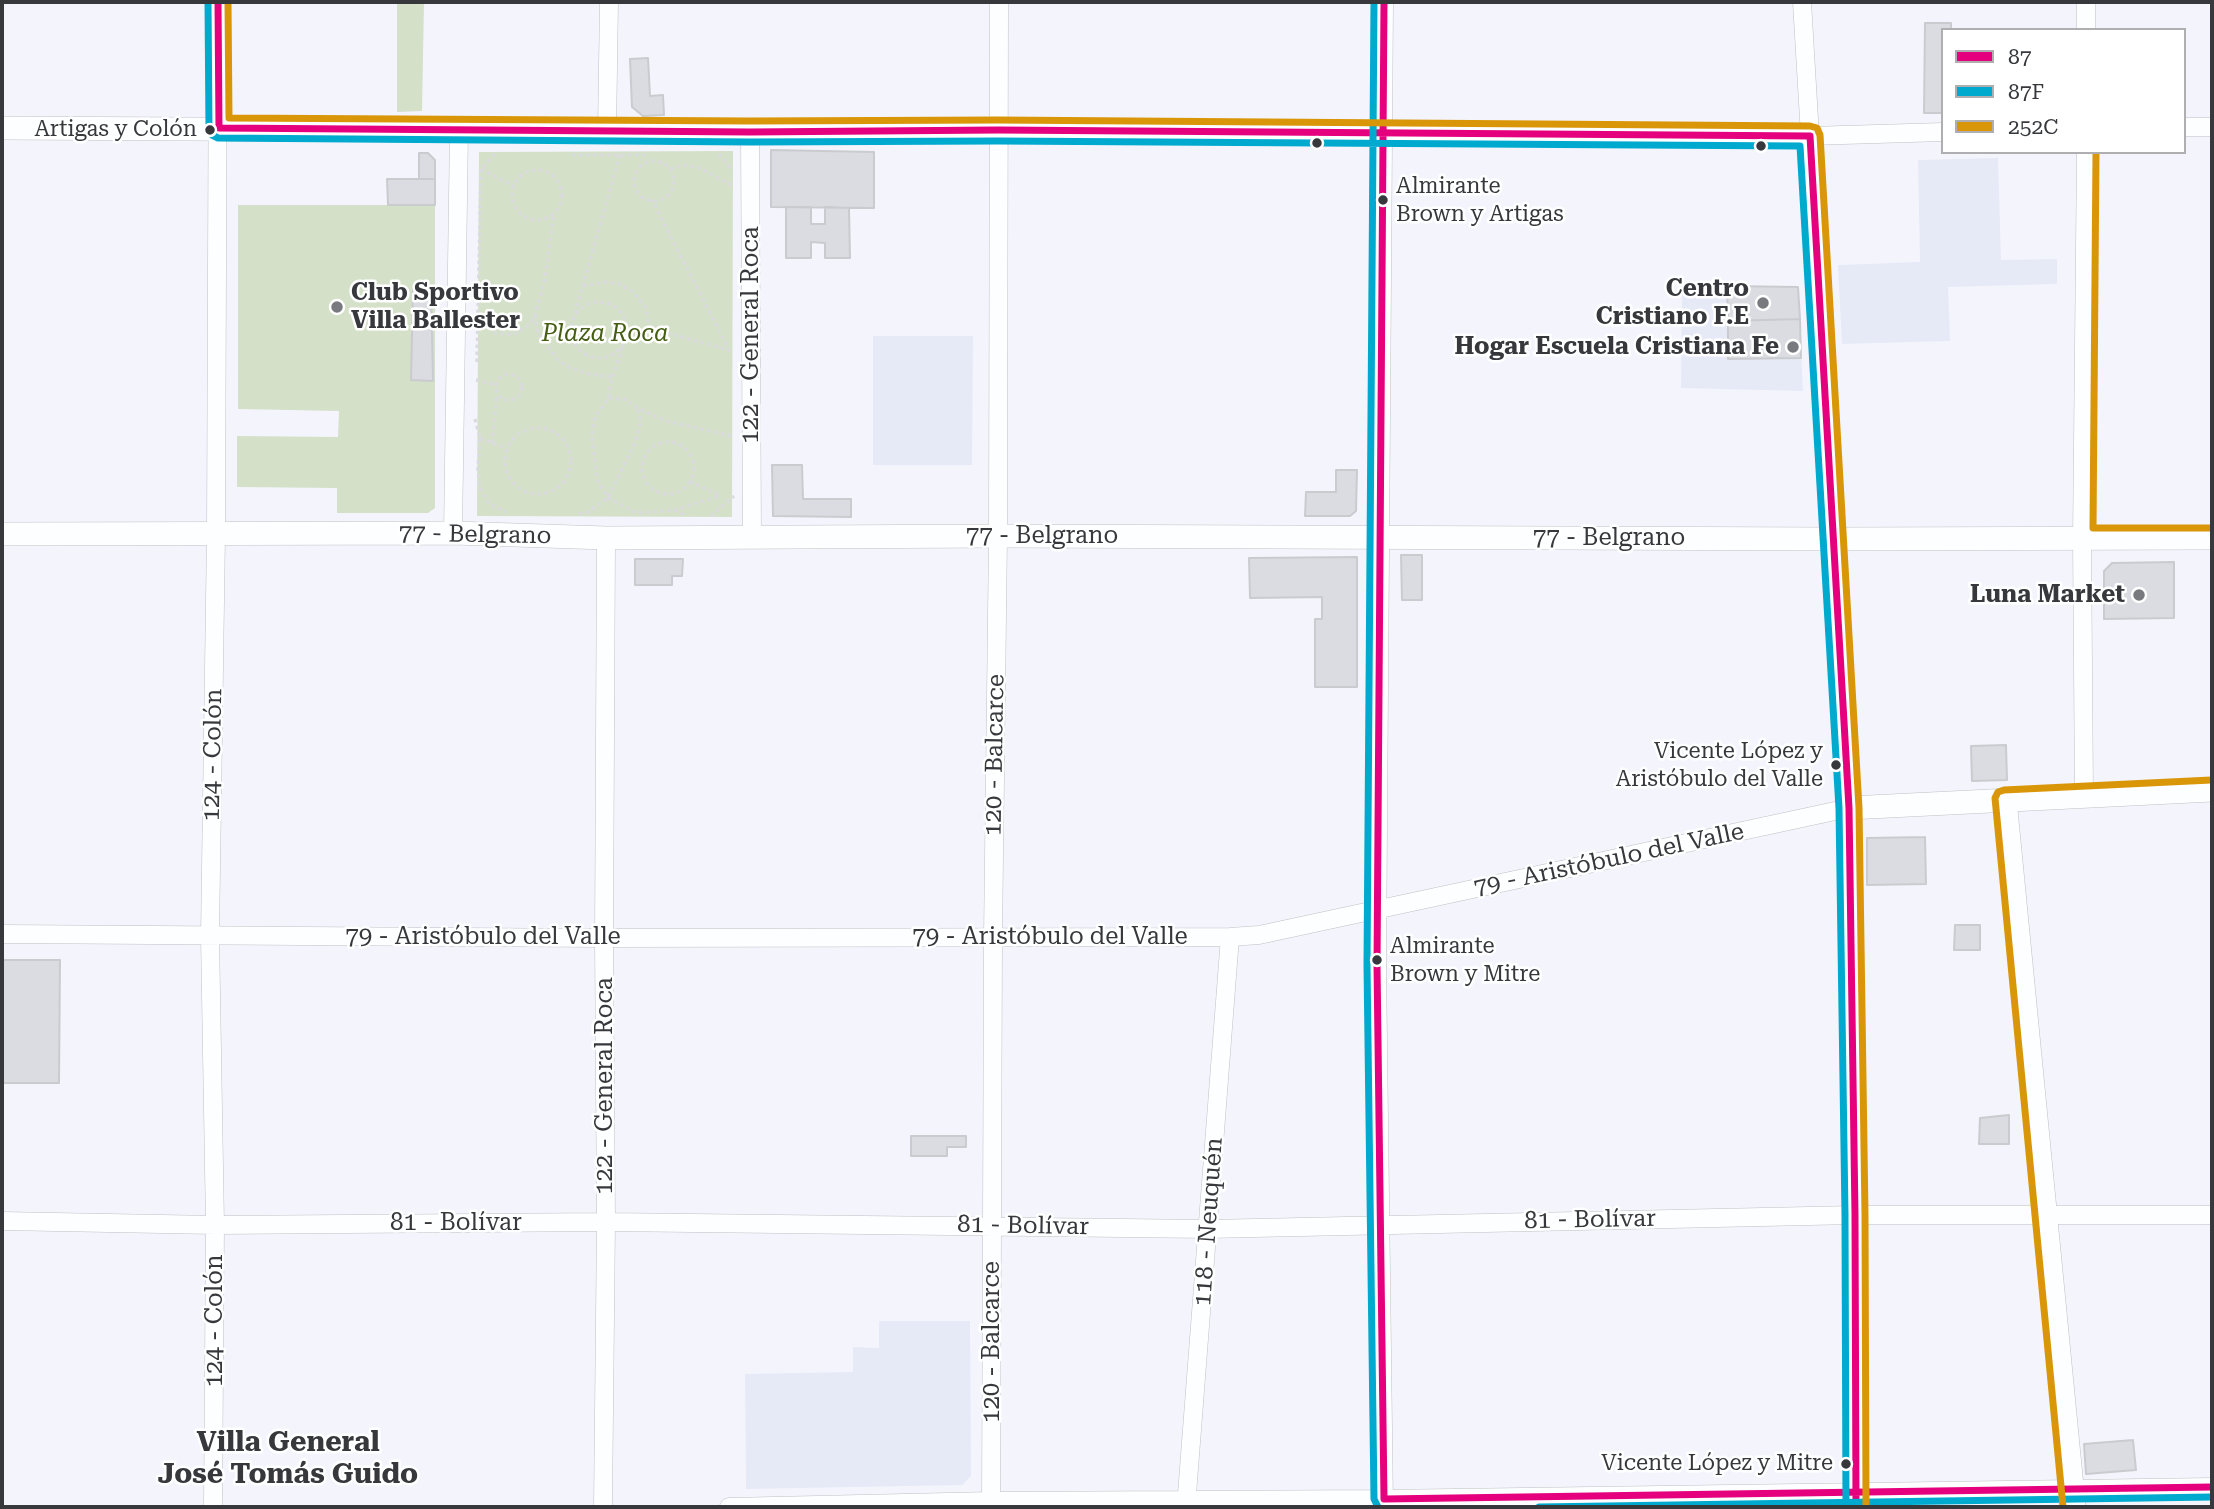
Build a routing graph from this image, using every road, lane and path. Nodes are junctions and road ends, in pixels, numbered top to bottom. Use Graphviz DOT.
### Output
graph roads {
  1 [pos="218,2"];
  2 [pos="609,2"];
  3 [pos="999,2"];
  4 [pos="1384,2"];
  5 [pos="1802,2"];
  6 [pos="2086,2"];
  7 [pos="2086,28"];
  8 [pos="2186,127"];
  9 [pos="2212,127"];
  10 [pos="2,128"];
  11 [pos="219,128"];
  12 [pos="998,130"];
  13 [pos="459,131"];
  14 [pos="607,131"];
  15 [pos="750,132"];
  16 [pos="1383,132"];
  17 [pos="1941,132"];
  18 [pos="1810,136"];
  19 [pos="509,154"];
  20 [pos="2086,154"];
  21 [pos="565,155"];
  22 [pos="620,155"];
  23 [pos="645,155"];
  24 [pos="708,155"];
  25 [pos="481,169"];
  26 [pos="670,169"];
  27 [pos="733,172"];
  28 [pos="739,180"];
  29 [pos="513,186"];
  30 [pos="652,200"];
  31 [pos="554,214"];
  32 [pos="583,286"];
  33 [pos="478,315"];
  34 [pos="535,315"];
  35 [pos="573,318"];
  36 [pos="623,347"];
  37 [pos="477,367"];
  38 [pos="613,377"];
  39 [pos="476,380"];
  40 [pos="496,384"];
  41 [pos="497,393"];
  42 [pos="609,398"];
  43 [pos="476,408"];
  44 [pos="637,408"];
  45 [pos="480,438"];
  46 [pos="738,438"];
  47 [pos="492,443"];
  48 [pos="507,449"];
  49 [pos="690,481"];
  50 [pos="736,494"];
  51 [pos="608,498"];
  52 [pos="674,510"];
  53 [pos="507,512"];
  54 [pos="577,514"];
  55 [pos="694,518"];
  56 [pos="704,522"];
  57 [pos="453,533"];
  58 [pos="2,534"];
  59 [pos="216,534"];
  60 [pos="998,536"];
  61 [pos="606,538"];
  62 [pos="752,538"];
  63 [pos="1379,538"];
  64 [pos="2082,538"];
  65 [pos="2212,538"];
  66 [pos="1835,539"];
  67 [pos="2212,790"];
  68 [pos="2084,796"];
  69 [pos="2005,800"];
  70 [pos="1849,808"];
  71 [pos="1379,910"];
  72 [pos="2,934"];
  73 [pos="210,936"];
  74 [pos="993,937"];
  75 [pos="1230,937"];
  76 [pos="604,938"];
  77 [pos="2045,1214"];
  78 [pos="1855,1215"];
  79 [pos="2212,1215"];
  80 [pos="2,1221"];
  81 [pos="606,1222"];
  82 [pos="1380,1224"];
  83 [pos="215,1225"];
  84 [pos="992,1225"];
  85 [pos="1208,1229"];
  86 [pos="2212,1487"];
  87 [pos="2073,1498"];
  88 [pos="1855,1500"];
  89 [pos="1384,1503"];
  90 [pos="991,1504"];
  91 [pos="1186,1504"];
  92 [pos="213,1507"];
  93 [pos="603,1507"];
  94 [pos="729,1507"];
  1 -- 11 [label="street, 124 - Colón"];
  2 -- 14 [label="street"];
  3 -- 12 [label="street, 120 - Balcarce"];
  4 -- 16 [label="street"];
  5 -- 18 [label="street"];
  6 -- 7 [label="street"];
  8 -- 9 [label="street"];
  10 -- 11 [label="street"];
  11 -- 13 [label="street"];
  11 -- 59 [label="street, 124 - Colón"];
  12 -- 15 [label="street"];
  12 -- 16 [label="street"];
  12 -- 60 [label="street, 120 - Balcarce"];
  13 -- 14 [label="street"];
  13 -- 57 [label="street"];
  14 -- 15 [label="street"];
  15 -- 62 [label="street, 122 - General Roca"];
  16 -- 18 [label="street"];
  16 -- 63 [label="street"];
  17 -- 18 [label="street"];
  18 -- 66 [label="street"];
  19 -- 25 [label="path"];
  20 -- 64 [label="street"];
  21 -- 22 [label="path"];
  22 -- 23 [label="path"];
  22 -- 32 [label="path"];
  24 -- 27 [label="path"];
  25 -- 29 [label="path"];
  25 -- 33 [label="path"];
  26 -- 28 [label="path"];
  26 -- 30 [label="path"];
  26 -- 30 [label="path"];
  29 -- 31 [label="path"];
  29 -- 31 [label="path"];
  30 -- 32 [label="path"];
  31 -- 34 [label="path"];
  32 -- 35 [label="path"];
  33 -- 34 [label="path"];
  33 -- 37 [label="path"];
  34 -- 38 [label="path"];
  35 -- 36 [label="path"];
  35 -- 36 [label="path"];
  36 -- 38 [label="path"];
  38 -- 42 [label="path"];
  39 -- 40 [label="path"];
  40 -- 41 [label="path"];
  40 -- 41 [label="path"];
  41 -- 47 [label="path"];
  42 -- 44 [label="path"];
  42 -- 51 [label="path"];
  43 -- 45 [label="path"];
  44 -- 46 [label="path"];
  44 -- 51 [label="path"];
  45 -- 47 [label="path"];
  45 -- 53 [label="path"];
  47 -- 48 [label="path"];
  48 -- 48 [label="path"];
  49 -- 49 [label="path"];
  49 -- 52 [label="path"];
  50 -- 56 [label="path"];
  51 -- 52 [label="path"];
  51 -- 54 [label="path"];
  52 -- 55 [label="path"];
  57 -- 59 [label="street, 77 - Belgrano"];
  57 -- 61 [label="street, 77 - Belgrano"];
  58 -- 59 [label="street, 77 - Belgrano"];
  59 -- 73 [label="street, 124 - Colón"];
  60 -- 62 [label="street, 77 - Belgrano"];
  60 -- 63 [label="street, 77 - Belgrano"];
  60 -- 74 [label="street, 120 - Balcarce"];
  61 -- 62 [label="street, 77 - Belgrano"];
  61 -- 76 [label="street, 122 - General Roca"];
  63 -- 66 [label="street, 77 - Belgrano"];
  63 -- 71 [label="street"];
  64 -- 65 [label="street, 77 - Belgrano"];
  64 -- 66 [label="street, 77 - Belgrano"];
  64 -- 68 [label="street"];
  66 -- 70 [label="street"];
  67 -- 68 [label="street, 79 - Aristóbulo del Valle"];
  68 -- 69 [label="street, 79 - Aristóbulo del Valle"];
  69 -- 70 [label="street, 79 - Aristóbulo del Valle"];
  69 -- 77 [label="street"];
  70 -- 71 [label="street, 79 - Aristóbulo del Valle"];
  70 -- 78 [label="street"];
  71 -- 75 [label="street, 79 - Aristóbulo del Valle"];
  71 -- 82 [label="street"];
  72 -- 73 [label="street, 79 - Aristóbulo del Valle"];
  73 -- 76 [label="street, 79 - Aristóbulo del Valle"];
  73 -- 83 [label="street, 124 - Colón"];
  74 -- 75 [label="street, 79 - Aristóbulo del Valle"];
  74 -- 76 [label="street, 79 - Aristóbulo del Valle"];
  74 -- 84 [label="street, 120 - Balcarce"];
  75 -- 85 [label="street, 118 - Neuquén"];
  76 -- 81 [label="street, 122 - General Roca"];
  77 -- 78 [label="street, 81 - Bolívar"];
  77 -- 79 [label="street, 81 - Bolívar"];
  77 -- 87 [label="street"];
  78 -- 82 [label="street, 81 - Bolívar"];
  78 -- 88 [label="street"];
  80 -- 83 [label="street, 81 - Bolívar"];
  81 -- 83 [label="street, 81 - Bolívar"];
  81 -- 84 [label="street, 81 - Bolívar"];
  81 -- 93 [label="street, 122 - General Roca"];
  82 -- 85 [label="street, 81 - Bolívar"];
  82 -- 89 [label="street"];
  83 -- 92 [label="street, 124 - Colón"];
  84 -- 85 [label="street, 81 - Bolívar"];
  84 -- 90 [label="street, 120 - Balcarce"];
  85 -- 91 [label="street, 118 - Neuquén"];
  86 -- 87 [label="street"];
  87 -- 88 [label="street"];
  88 -- 89 [label="street"];
  89 -- 91 [label="street"];
  90 -- 91 [label="street"];
  90 -- 94 [label="street"];
}
